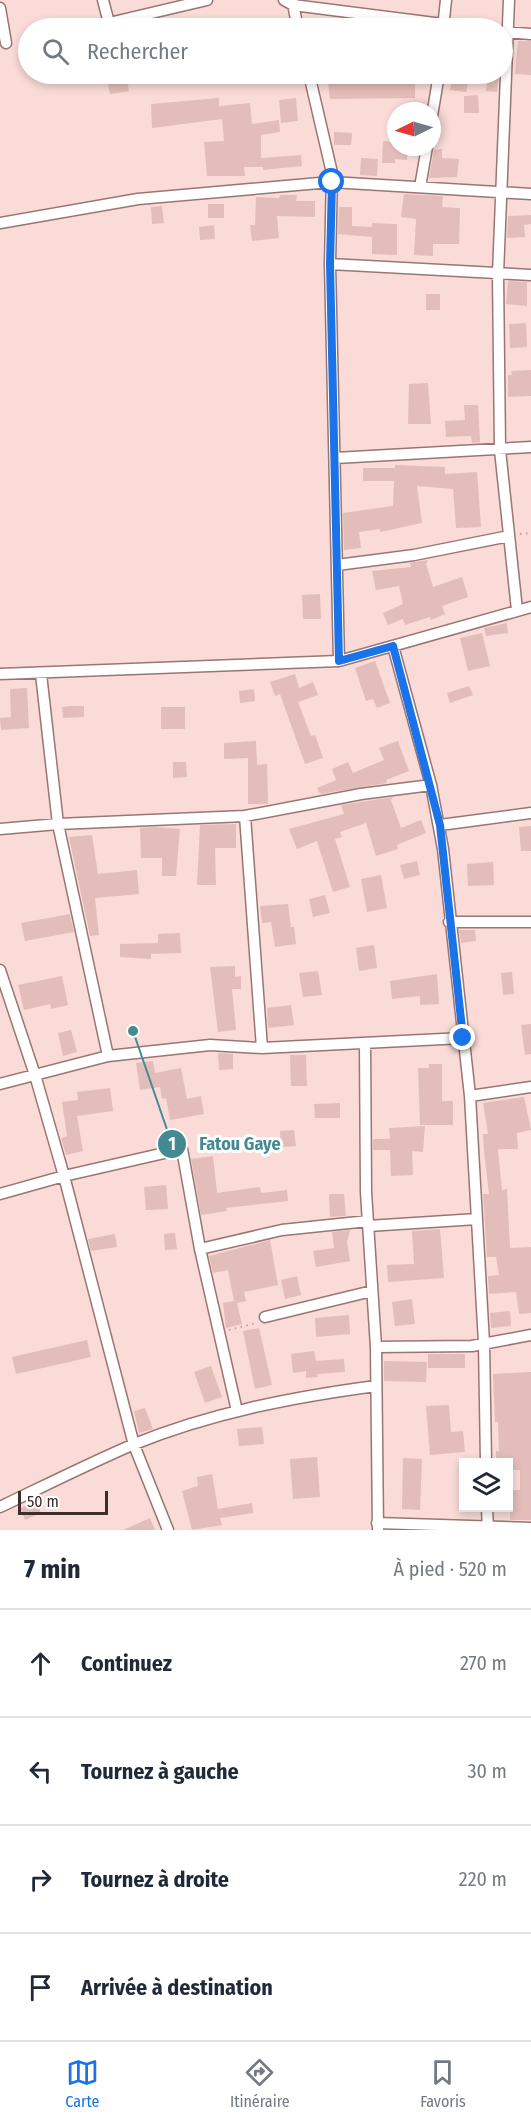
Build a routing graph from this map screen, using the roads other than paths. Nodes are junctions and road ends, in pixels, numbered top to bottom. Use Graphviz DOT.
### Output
graph roads {
  1 [pos="103,0"];
  2 [pos="207,0"];
  3 [pos="446,0"];
  4 [pos="509,0"];
  5 [pos="290,2"];
  6 [pos="0,8"];
  7 [pos="108,18"];
  8 [pos="130,18"];
  9 [pos="295,18"];
  10 [pos="392,18"];
  11 [pos="444,18"];
  12 [pos="507,18"];
  13 [pos="513,33"];
  14 [pos="531,34"];
  15 [pos="6,43"];
  16 [pos="311,84"];
  17 [pos="437,84"];
  18 [pos="505,84"];
  19 [pos="434,102"];
  20 [pos="425,156"];
  21 [pos="332,182"];
  22 [pos="420,187"];
  23 [pos="503,191"];
  24 [pos="531,194"];
  25 [pos="0,223"];
  26 [pos="330,264"];
  27 [pos="498,274"];
  28 [pos="531,275"];
  29 [pos="531,447"];
  30 [pos="500,450"];
  31 [pos="335,458"];
  32 [pos="509,536"];
  33 [pos="337,565"];
  34 [pos="531,607"];
  35 [pos="517,610"];
  36 [pos="393,646"];
  37 [pos="339,661"];
  38 [pos="0,674"];
  39 [pos="41,674"];
  40 [pos="431,785"];
  41 [pos="531,813"];
  42 [pos="245,816"];
  43 [pos="58,824"];
  44 [pos="440,825"];
  45 [pos="0,829"];
  46 [pos="449,922"];
  47 [pos="531,922"];
  48 [pos="0,970"];
  49 [pos="463,1038"];
  50 [pos="365,1043"];
  51 [pos="262,1048"];
  52 [pos="108,1056"];
  53 [pos="35,1075"];
  54 [pos="0,1084"];
  55 [pos="531,1087"];
  56 [pos="470,1096"];
  57 [pos="64,1176"];
  58 [pos="0,1194"];
  59 [pos="477,1219"];
  60 [pos="368,1223"];
  61 [pos="200,1249"];
  62 [pos="372,1291"];
  63 [pos="265,1317"];
  64 [pos="531,1335"];
  65 [pos="484,1343"];
  66 [pos="376,1347"];
  67 [pos="375,1386"];
  68 [pos="237,1411"];
  69 [pos="134,1445"];
  70 [pos="486,1458"];
  71 [pos="0,1507"];
  72 [pos="487,1512"];
  73 [pos="378,1526"];
  74 [pos="488,1528"];
  75 [pos="531,1528"];
  76 [pos="168,1530"];
  1 -- 7 [label="street"];
  2 -- 8 [label="street"];
  3 -- 11 [label="street"];
  4 -- 12 [label="street"];
  5 -- 9 [label="street"];
  5 -- 10 [label="street"];
  6 -- 15 [label="street"];
  13 -- 14 [label="street"];
  16 -- 21 [label="street"];
  17 -- 19 [label="street"];
  18 -- 23 [label="street"];
  20 -- 22 [label="street"];
  21 -- 22 [label="street"];
  21 -- 25 [label="street"];
  21 -- 26 [label="street"];
  22 -- 23 [label="street"];
  23 -- 24 [label="street"];
  23 -- 27 [label="street"];
  26 -- 27 [label="street"];
  26 -- 31 [label="street"];
  27 -- 28 [label="street"];
  27 -- 30 [label="street"];
  29 -- 30 [label="street"];
  30 -- 31 [label="street"];
  30 -- 32 [label="street"];
  31 -- 33 [label="street"];
  32 -- 33 [label="street"];
  32 -- 35 [label="street"];
  33 -- 37 [label="street"];
  34 -- 35 [label="street"];
  35 -- 36 [label="street"];
  36 -- 37 [label="street"];
  36 -- 40 [label="street"];
  37 -- 39 [label="street"];
  38 -- 39 [label="street"];
  39 -- 43 [label="street"];
  40 -- 42 [label="street"];
  40 -- 44 [label="street"];
  41 -- 44 [label="street"];
  42 -- 43 [label="street"];
  42 -- 51 [label="street"];
  43 -- 45 [label="street"];
  43 -- 52 [label="street"];
  44 -- 46 [label="street"];
  46 -- 47 [label="street"];
  46 -- 49 [label="street"];
  48 -- 53 [label="street"];
  49 -- 50 [label="street"];
  49 -- 56 [label="street"];
  50 -- 51 [label="street"];
  50 -- 60 [label="street"];
  51 -- 52 [label="street"];
  52 -- 53 [label="street"];
  53 -- 54 [label="street"];
  53 -- 57 [label="street"];
  55 -- 56 [label="street"];
  56 -- 59 [label="street"];
  57 -- 58 [label="street"];
  57 -- 61 [label="street"];
  57 -- 69 [label="street"];
  59 -- 60 [label="street"];
  59 -- 65 [label="street"];
  60 -- 61 [label="street"];
  60 -- 62 [label="street"];
  61 -- 68 [label="street"];
  62 -- 63 [label="street"];
  62 -- 66 [label="street"];
  64 -- 65 [label="street"];
  65 -- 66 [label="street"];
  65 -- 70 [label="street"];
  66 -- 67 [label="street"];
  67 -- 68 [label="street"];
  67 -- 73 [label="street"];
  68 -- 69 [label="street"];
  69 -- 71 [label="street"];
  69 -- 76 [label="street"];
  72 -- 74 [label="street"];
  73 -- 74 [label="street"];
  74 -- 75 [label="street"];
}
